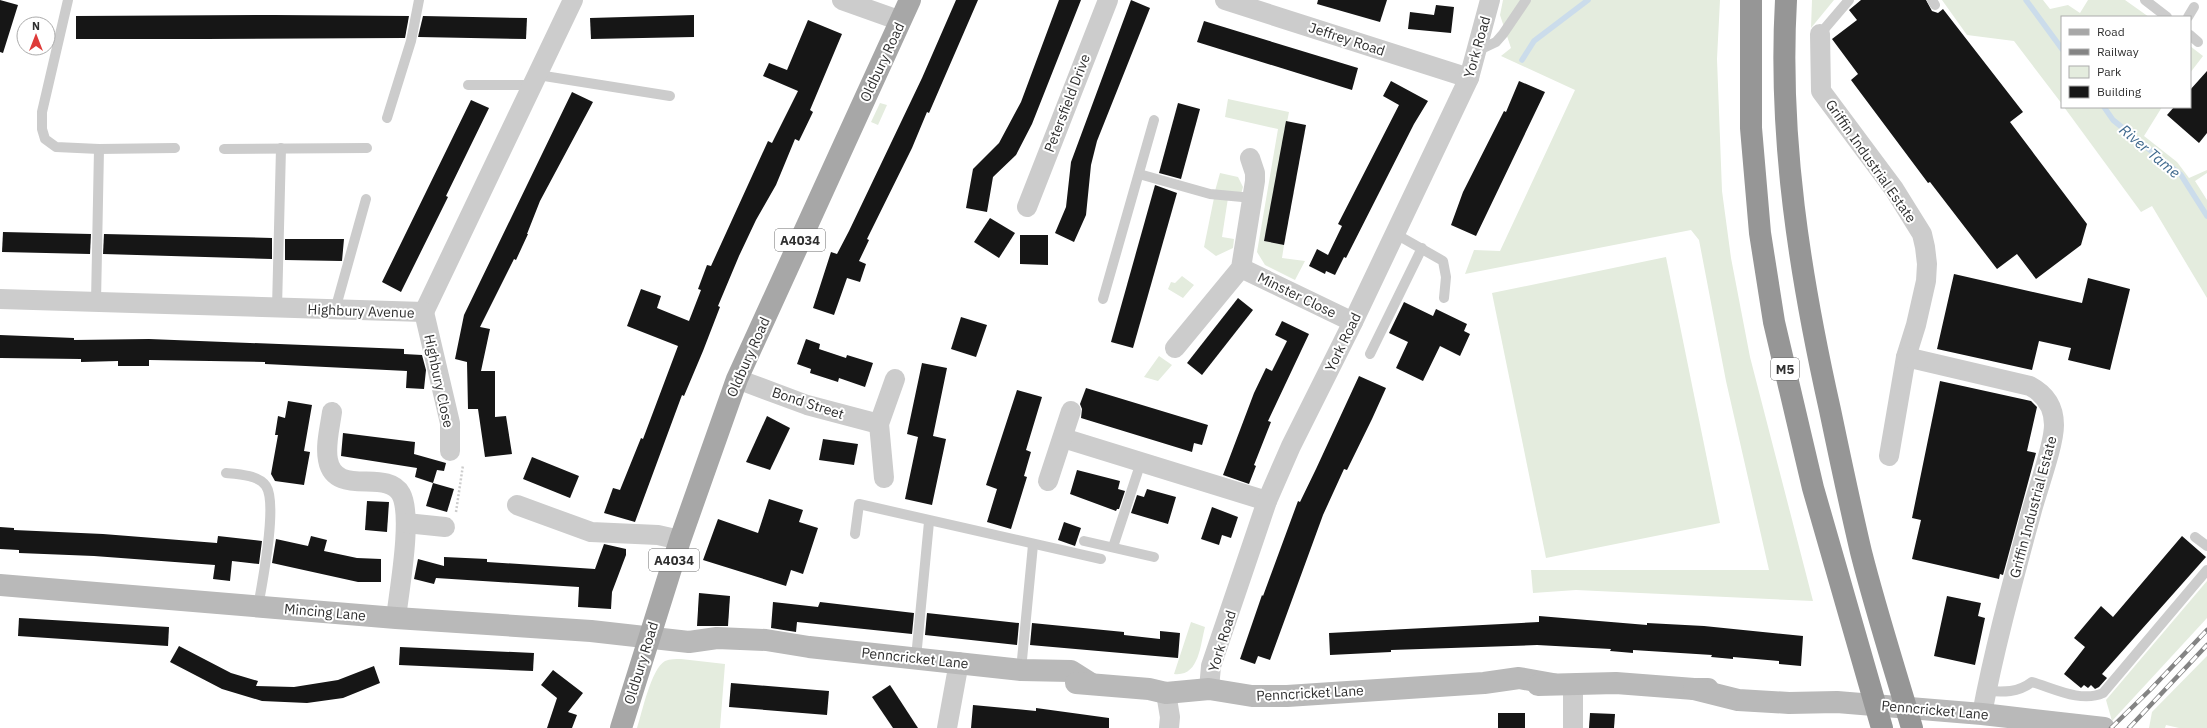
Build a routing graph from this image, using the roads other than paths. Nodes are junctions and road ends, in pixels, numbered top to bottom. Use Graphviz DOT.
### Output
graph roads {
  1 [pos="68,0"];
  2 [pos="419,0"];
  3 [pos="573,0"];
  4 [pos="842,0"];
  5 [pos="910,0"];
  6 [pos="1108,0"];
  7 [pos="1225,0"];
  8 [pos="1490,0"];
  9 [pos="1526,0"];
  10 [pos="1751,0"];
  11 [pos="1786,0"];
  12 [pos="1849,0"];
  13 [pos="2145,0"];
  14 [pos="2194,7"];
  15 [pos="2166,16"];
  16 [pos="2189,16"];
  17 [pos="901,22"];
  18 [pos="1820,34"];
  19 [pos="2191,36"];
  20 [pos="2198,42"];
  21 [pos="1476,51"];
  22 [pos="1469,78"];
  23 [pos="535,80"];
  24 [pos="468,85"];
  25 [pos="670,96"];
  26 [pos="387,118"];
  27 [pos="1154,120"];
  28 [pos="175,148"];
  29 [pos="281,148"];
  30 [pos="368,148"];
  31 [pos="100,149"];
  32 [pos="224,149"];
  33 [pos="1250,158"];
  34 [pos="1139,174"];
  35 [pos="1253,198"];
  36 [pos="366,199"];
  37 [pos="1027,207"];
  38 [pos="1394,233"];
  39 [pos="1422,248"];
  40 [pos="1241,268"];
  41 [pos="1444,298"];
  42 [pos="0,299"];
  43 [pos="1103,299"];
  44 [pos="96,302"];
  45 [pos="278,308"];
  46 [pos="335,310"];
  47 [pos="424,312"];
  48 [pos="1353,322"];
  49 [pos="1175,348"];
  50 [pos="1370,354"];
  51 [pos="1906,357"];
  52 [pos="737,379"];
  53 [pos="896,379"];
  54 [pos="1071,411"];
  55 [pos="332,412"];
  56 [pos="879,424"];
  57 [pos="1063,438"];
  58 [pos="450,451"];
  59 [pos="1889,456"];
  60 [pos="1141,462"];
  61 [pos="226,472"];
  62 [pos="884,478"];
  63 [pos="1048,481"];
  64 [pos="1268,501"];
  65 [pos="518,505"];
  66 [pos="450,521"];
  67 [pos="929,522"];
  68 [pos="406,523"];
  69 [pos="854,534"];
  70 [pos="2195,538"];
  71 [pos="680,540"];
  72 [pos="1084,541"];
  73 [pos="1033,545"];
  74 [pos="2207,546"];
  75 [pos="1114,547"];
  76 [pos="1154,557"];
  77 [pos="1101,559"];
  78 [pos="2207,570"];
  79 [pos="0,585"];
  80 [pos="258,607"];
  81 [pos="396,618"];
  82 [pos="649,637"];
  83 [pos="916,658"];
  84 [pos="959,662"];
  85 [pos="1021,670"];
  86 [pos="1563,684"];
  87 [pos="1209,689"];
  88 [pos="1986,691"];
  89 [pos="1166,694"];
  90 [pos="1982,714"];
  91 [pos="621,728"];
  92 [pos="947,728"];
  93 [pos="1168,728"];
  94 [pos="1573,728"];
  95 [pos="1882,728"];
  96 [pos="1912,728"];
  97 [pos="2104,728"];
  1 -- 31 [label="lane"];
  2 -- 26 [label="lane"];
  3 -- 23 [label="street, Highbury Avenue"];
  4 -- 17 [label="street"];
  5 -- 17 [label="main road, Oldbury Road / A4034"];
  6 -- 37 [label="street, Petersfield Drive"];
  7 -- 22 [label="street, Jeffrey Road"];
  8 -- 21 [label="street, York Road"];
  9 -- 21 [label="lane"];
  10 -- 95 [label="highway, M5"];
  11 -- 96 [label="highway, M5"];
  12 -- 18 [label="lane"];
  13 -- 15 [label="lane"];
  14 -- 16 [label="lane"];
  17 -- 52 [label="main road, Oldbury Road / A4034"];
  18 -- 51 [label="street, Griffin Industrial Estate"];
  19 -- 20 [label="lane"];
  21 -- 22 [label="street, York Road"];
  22 -- 38 [label="street, York Road"];
  23 -- 24 [label="lane"];
  23 -- 25 [label="lane"];
  23 -- 47 [label="street, Highbury Avenue"];
  27 -- 34 [label="lane"];
  28 -- 31 [label="lane"];
  29 -- 30 [label="lane"];
  29 -- 32 [label="lane"];
  29 -- 45 [label="lane"];
  31 -- 44 [label="lane"];
  33 -- 35 [label="street, Minster Close"];
  34 -- 35 [label="lane"];
  34 -- 43 [label="lane"];
  35 -- 40 [label="street, Minster Close"];
  36 -- 46 [label="lane"];
  38 -- 39 [label="lane"];
  38 -- 48 [label="street, York Road"];
  39 -- 41 [label="lane"];
  39 -- 50 [label="lane"];
  40 -- 48 [label="street, Minster Close"];
  40 -- 49 [label="street, Minster Close"];
  42 -- 44 [label="street, Highbury Avenue"];
  44 -- 45 [label="street, Highbury Avenue"];
  45 -- 46 [label="street, Highbury Avenue"];
  46 -- 47 [label="street, Highbury Avenue"];
  47 -- 58 [label="street, Highbury Close"];
  48 -- 64 [label="street, York Road"];
  51 -- 59 [label="street, Griffin Industrial Estate"];
  51 -- 88 [label="street, Griffin Industrial Estate"];
  52 -- 56 [label="street, Bond Street"];
  52 -- 71 [label="main road, Oldbury Road / A4034"];
  53 -- 56 [label="street"];
  54 -- 57 [label="street"];
  55 -- 68 [label="street"];
  56 -- 62 [label="street"];
  57 -- 60 [label="street"];
  57 -- 63 [label="street"];
  60 -- 64 [label="street"];
  60 -- 75 [label="lane"];
  61 -- 80 [label="lane"];
  64 -- 87 [label="street, York Road"];
  65 -- 71 [label="street"];
  66 -- 68 [label="street"];
  67 -- 69 [label="lane"];
  67 -- 73 [label="lane"];
  67 -- 83 [label="lane"];
  68 -- 81 [label="street"];
  70 -- 74 [label="lane"];
  71 -- 82 [label="main road, Oldbury Road / A4034"];
  72 -- 75 [label="lane"];
  73 -- 77 [label="lane"];
  73 -- 85 [label="lane"];
  75 -- 76 [label="lane"];
  78 -- 88 [label="lane"];
  79 -- 80 [label="street, Mincing Lane"];
  80 -- 81 [label="street, Mincing Lane"];
  81 -- 82 [label="street, Mincing Lane"];
  82 -- 83 [label="street, Penncricket Lane"];
  82 -- 91 [label="main road, Oldbury Road / A4034"];
  83 -- 84 [label="street, Penncricket Lane"];
  84 -- 85 [label="street, Penncricket Lane"];
  84 -- 92 [label="street"];
  85 -- 89 [label="street, Penncricket Lane"];
  86 -- 87 [label="street, Penncricket Lane"];
  86 -- 90 [label="street, Penncricket Lane"];
  86 -- 94 [label="street"];
  87 -- 89 [label="street, Penncricket Lane"];
  88 -- 90 [label="street, Griffin Industrial Estate"];
  89 -- 93 [label="street"];
  90 -- 97 [label="street, Penncricket Lane"];
}
